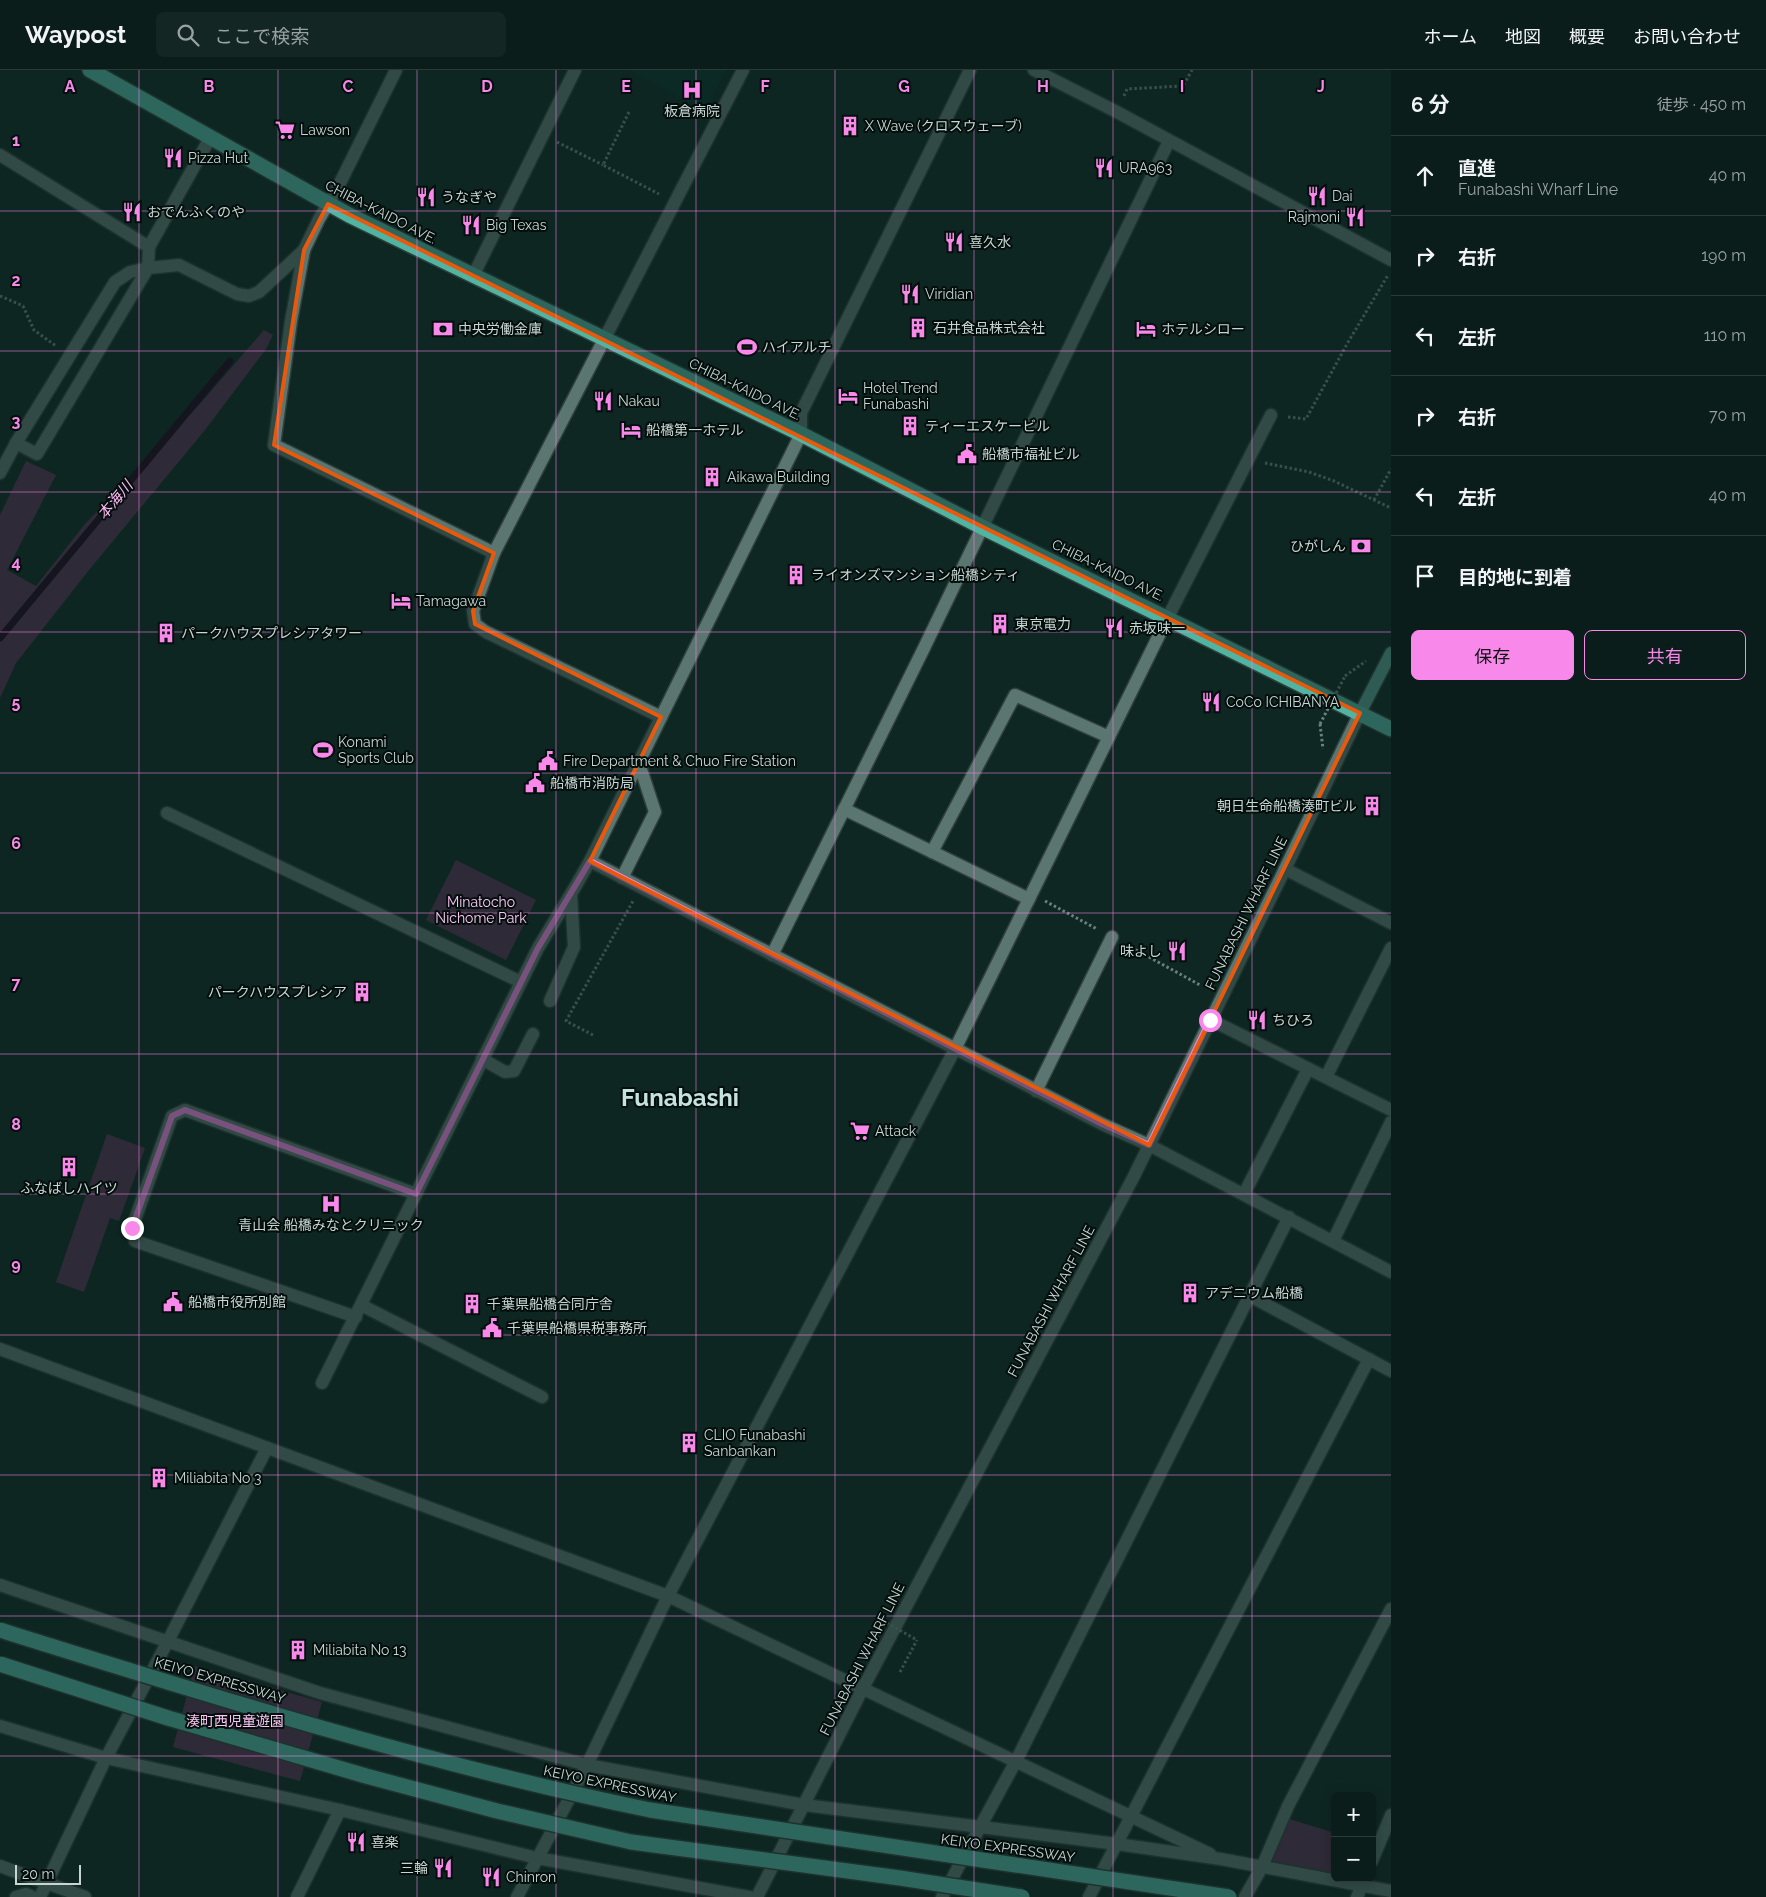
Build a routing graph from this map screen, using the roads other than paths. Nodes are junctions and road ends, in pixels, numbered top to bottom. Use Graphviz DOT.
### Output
graph roads {
  1 [pos="90,70"];
  2 [pos="396,70"];
  3 [pos="575,70"];
  4 [pos="743,70"];
  5 [pos="970,70"];
  6 [pos="1034,70"];
  7 [pos="210,138"];
  8 [pos="1169,141"];
  9 [pos="0,155"];
  10 [pos="328,204"];
  11 [pos="149,247"];
  12 [pos="304,250"];
  13 [pos="1391,260"];
  14 [pos="148,268"];
  15 [pos="473,276"];
  16 [pos="604,338"];
  17 [pos="1271,415"];
  18 [pos="800,434"];
  19 [pos="16,443"];
  20 [pos="4,457"];
  21 [pos="0,474"];
  22 [pos="982,527"];
  23 [pos="494,553"];
  24 [pos="1168,617"];
  25 [pos="1391,653"];
  26 [pos="1360,713"];
  27 [pos="662,717"];
  28 [pos="1391,729"];
  29 [pos="1109,737"];
  30 [pos="639,763"];
  31 [pos="844,808"];
  32 [pos="167,813"];
  33 [pos="932,852"];
  34 [pos="590,861"];
  35 [pos="1285,869"];
  36 [pos="622,878"];
  37 [pos="571,894"];
  38 [pos="1029,899"];
  39 [pos="1391,924"];
  40 [pos="1112,937"];
  41 [pos="1391,948"];
  42 [pos="772,955"];
  43 [pos="521,982"];
  44 [pos="550,1001"];
  45 [pos="1210,1020"];
  46 [pos="533,1034"];
  47 [pos="955,1049"];
  48 [pos="482,1059"];
  49 [pos="1308,1069"];
  50 [pos="1326,1077"];
  51 [pos="1036,1091"];
  52 [pos="1391,1110"];
  53 [pos="1391,1122"];
  54 [pos="1149,1145"];
  55 [pos="416,1194"];
  56 [pos="1244,1194"];
  57 [pos="1289,1217"];
  58 [pos="1333,1241"];
  59 [pos="1391,1272"];
  60 [pos="1250,1296"];
  61 [pos="358,1311"];
  62 [pos="0,1349"];
  63 [pos="1369,1359"];
  64 [pos="1391,1371"];
  65 [pos="322,1383"];
  66 [pos="542,1397"];
  67 [pos="267,1448"];
  68 [pos="0,1585"];
  69 [pos="668,1596"];
  70 [pos="1391,1609"];
  71 [pos="0,1630"];
  72 [pos="168,1641"];
  73 [pos="0,1664"];
  74 [pos="863,1688"];
  75 [pos="0,1726"];
  76 [pos="106,1758"];
  77 [pos="1016,1761"];
  78 [pos="587,1765"];
  79 [pos="804,1805"];
  80 [pos="340,1810"];
  81 [pos="1131,1816"];
  82 [pos="1391,1816"];
  83 [pos="982,1827"];
  84 [pos="1117,1844"];
  85 [pos="1376,1852"];
  86 [pos="538,1858"];
  87 [pos="1221,1859"];
  88 [pos="0,1866"];
  89 [pos="1262,1867"];
  90 [pos="1331,1876"];
  91 [pos="1364,1882"];
  92 [pos="1367,1882"];
  93 [pos="46,1883"];
  94 [pos="1391,1891"];
  95 [pos="16,1897"];
  96 [pos="33,1897"];
  97 [pos="40,1897"];
  98 [pos="85,1897"];
  99 [pos="297,1897"];
  100 [pos="517,1897"];
  101 [pos="749,1897"];
  102 [pos="757,1897"];
  103 [pos="942,1897"];
  104 [pos="1022,1897"];
  105 [pos="1089,1897"];
  106 [pos="1229,1897"];
  107 [pos="1246,1897"];
  108 [pos="1358,1897"];
  1 -- 7 [label="highway, CHIBA-KAIDO AVE."];
  2 -- 10 [label="street"];
  3 -- 15 [label="street"];
  4 -- 16 [label="street"];
  5 -- 18 [label="street"];
  6 -- 8 [label="street"];
  7 -- 10 [label="highway, CHIBA-KAIDO AVE."];
  7 -- 11 [label="street"];
  8 -- 13 [label="street"];
  8 -- 22 [label="street"];
  9 -- 11 [label="street"];
  10 -- 12 [label="street"];
  10 -- 15 [label="highway, CHIBA-KAIDO AVE."];
  11 -- 14 [label="street"];
  12 -- 14 [label="street"];
  12 -- 23 [label="street"];
  14 -- 19 [label="street"];
  14 -- 19 [label="street"];
  15 -- 16 [label="highway, CHIBA-KAIDO AVE."];
  16 -- 18 [label="highway, CHIBA-KAIDO AVE."];
  16 -- 23 [label="street"];
  17 -- 24 [label="street"];
  18 -- 22 [label="highway, CHIBA-KAIDO AVE."];
  18 -- 27 [label="street"];
  19 -- 20 [label="street"];
  20 -- 21 [label="street"];
  22 -- 24 [label="highway, CHIBA-KAIDO AVE."];
  22 -- 31 [label="street"];
  23 -- 27 [label="street"];
  24 -- 26 [label="highway, CHIBA-KAIDO AVE."];
  24 -- 29 [label="street"];
  25 -- 26 [label="main road"];
  26 -- 28 [label="highway, CHIBA-KAIDO AVE."];
  26 -- 35 [label="street, FUNABASHI WHARF LINE"];
  27 -- 30 [label="street"];
  29 -- 33 [label="street"];
  29 -- 38 [label="street"];
  30 -- 34 [label="street"];
  30 -- 36 [label="street"];
  31 -- 33 [label="street"];
  31 -- 42 [label="street"];
  32 -- 43 [label="street"];
  33 -- 38 [label="street"];
  34 -- 36 [label="street"];
  34 -- 37 [label="street"];
  35 -- 39 [label="street"];
  35 -- 45 [label="street, FUNABASHI WHARF LINE"];
  36 -- 42 [label="street"];
  37 -- 43 [label="street"];
  37 -- 44 [label="street"];
  38 -- 47 [label="street"];
  40 -- 51 [label="street"];
  41 -- 50 [label="street"];
  42 -- 47 [label="street"];
  43 -- 48 [label="street"];
  45 -- 49 [label="street"];
  45 -- 54 [label="street, FUNABASHI WHARF LINE"];
  46 -- 48 [label="street"];
  47 -- 51 [label="street"];
  47 -- 69 [label="street"];
  48 -- 55 [label="street"];
  49 -- 50 [label="street"];
  49 -- 56 [label="street"];
  50 -- 52 [label="street"];
  51 -- 54 [label="street"];
  53 -- 58 [label="street"];
  54 -- 56 [label="street"];
  54 -- 74 [label="street, FUNABASHI WHARF LINE"];
  55 -- 61 [label="street"];
  55 -- 61 [label="street"];
  56 -- 57 [label="street"];
  57 -- 58 [label="street"];
  57 -- 60 [label="street"];
  58 -- 59 [label="street"];
  60 -- 63 [label="street"];
  60 -- 77 [label="street"];
  61 -- 65 [label="street"];
  61 -- 66 [label="street"];
  62 -- 67 [label="street"];
  63 -- 64 [label="street"];
  63 -- 81 [label="street"];
  67 -- 69 [label="street"];
  67 -- 72 [label="street"];
  68 -- 72 [label="street"];
  69 -- 74 [label="street"];
  69 -- 78 [label="street"];
  70 -- 89 [label="street"];
  71 -- 106 [label="highway, KEIYO EXPRESSWAY, bridge"];
  72 -- 76 [label="street"];
  72 -- 78 [label="street"];
  73 -- 104 [label="highway, bridge"];
  74 -- 77 [label="street"];
  74 -- 79 [label="street, FUNABASHI WHARF LINE"];
  75 -- 76 [label="street"];
  76 -- 80 [label="street"];
  76 -- 93 [label="street"];
  77 -- 81 [label="street"];
  77 -- 83 [label="street"];
  78 -- 79 [label="street"];
  78 -- 86 [label="street"];
  79 -- 83 [label="street"];
  79 -- 102 [label="street, FUNABASHI WHARF LINE"];
  80 -- 86 [label="street"];
  80 -- 99 [label="street"];
  81 -- 84 [label="street"];
  81 -- 87 [label="street"];
  82 -- 85 [label="street"];
  83 -- 84 [label="street"];
  83 -- 103 [label="street"];
  84 -- 87 [label="street"];
  84 -- 105 [label="street"];
  86 -- 100 [label="street"];
  86 -- 101 [label="street"];
  87 -- 89 [label="street"];
  88 -- 93 [label="street"];
  89 -- 90 [label="street"];
  89 -- 107 [label="street"];
  91 -- 108 [label="street"];
  92 -- 94 [label="street"];
  93 -- 97 [label="street"];
  93 -- 98 [label="street"];
  95 -- 96 [label="street"];
}
